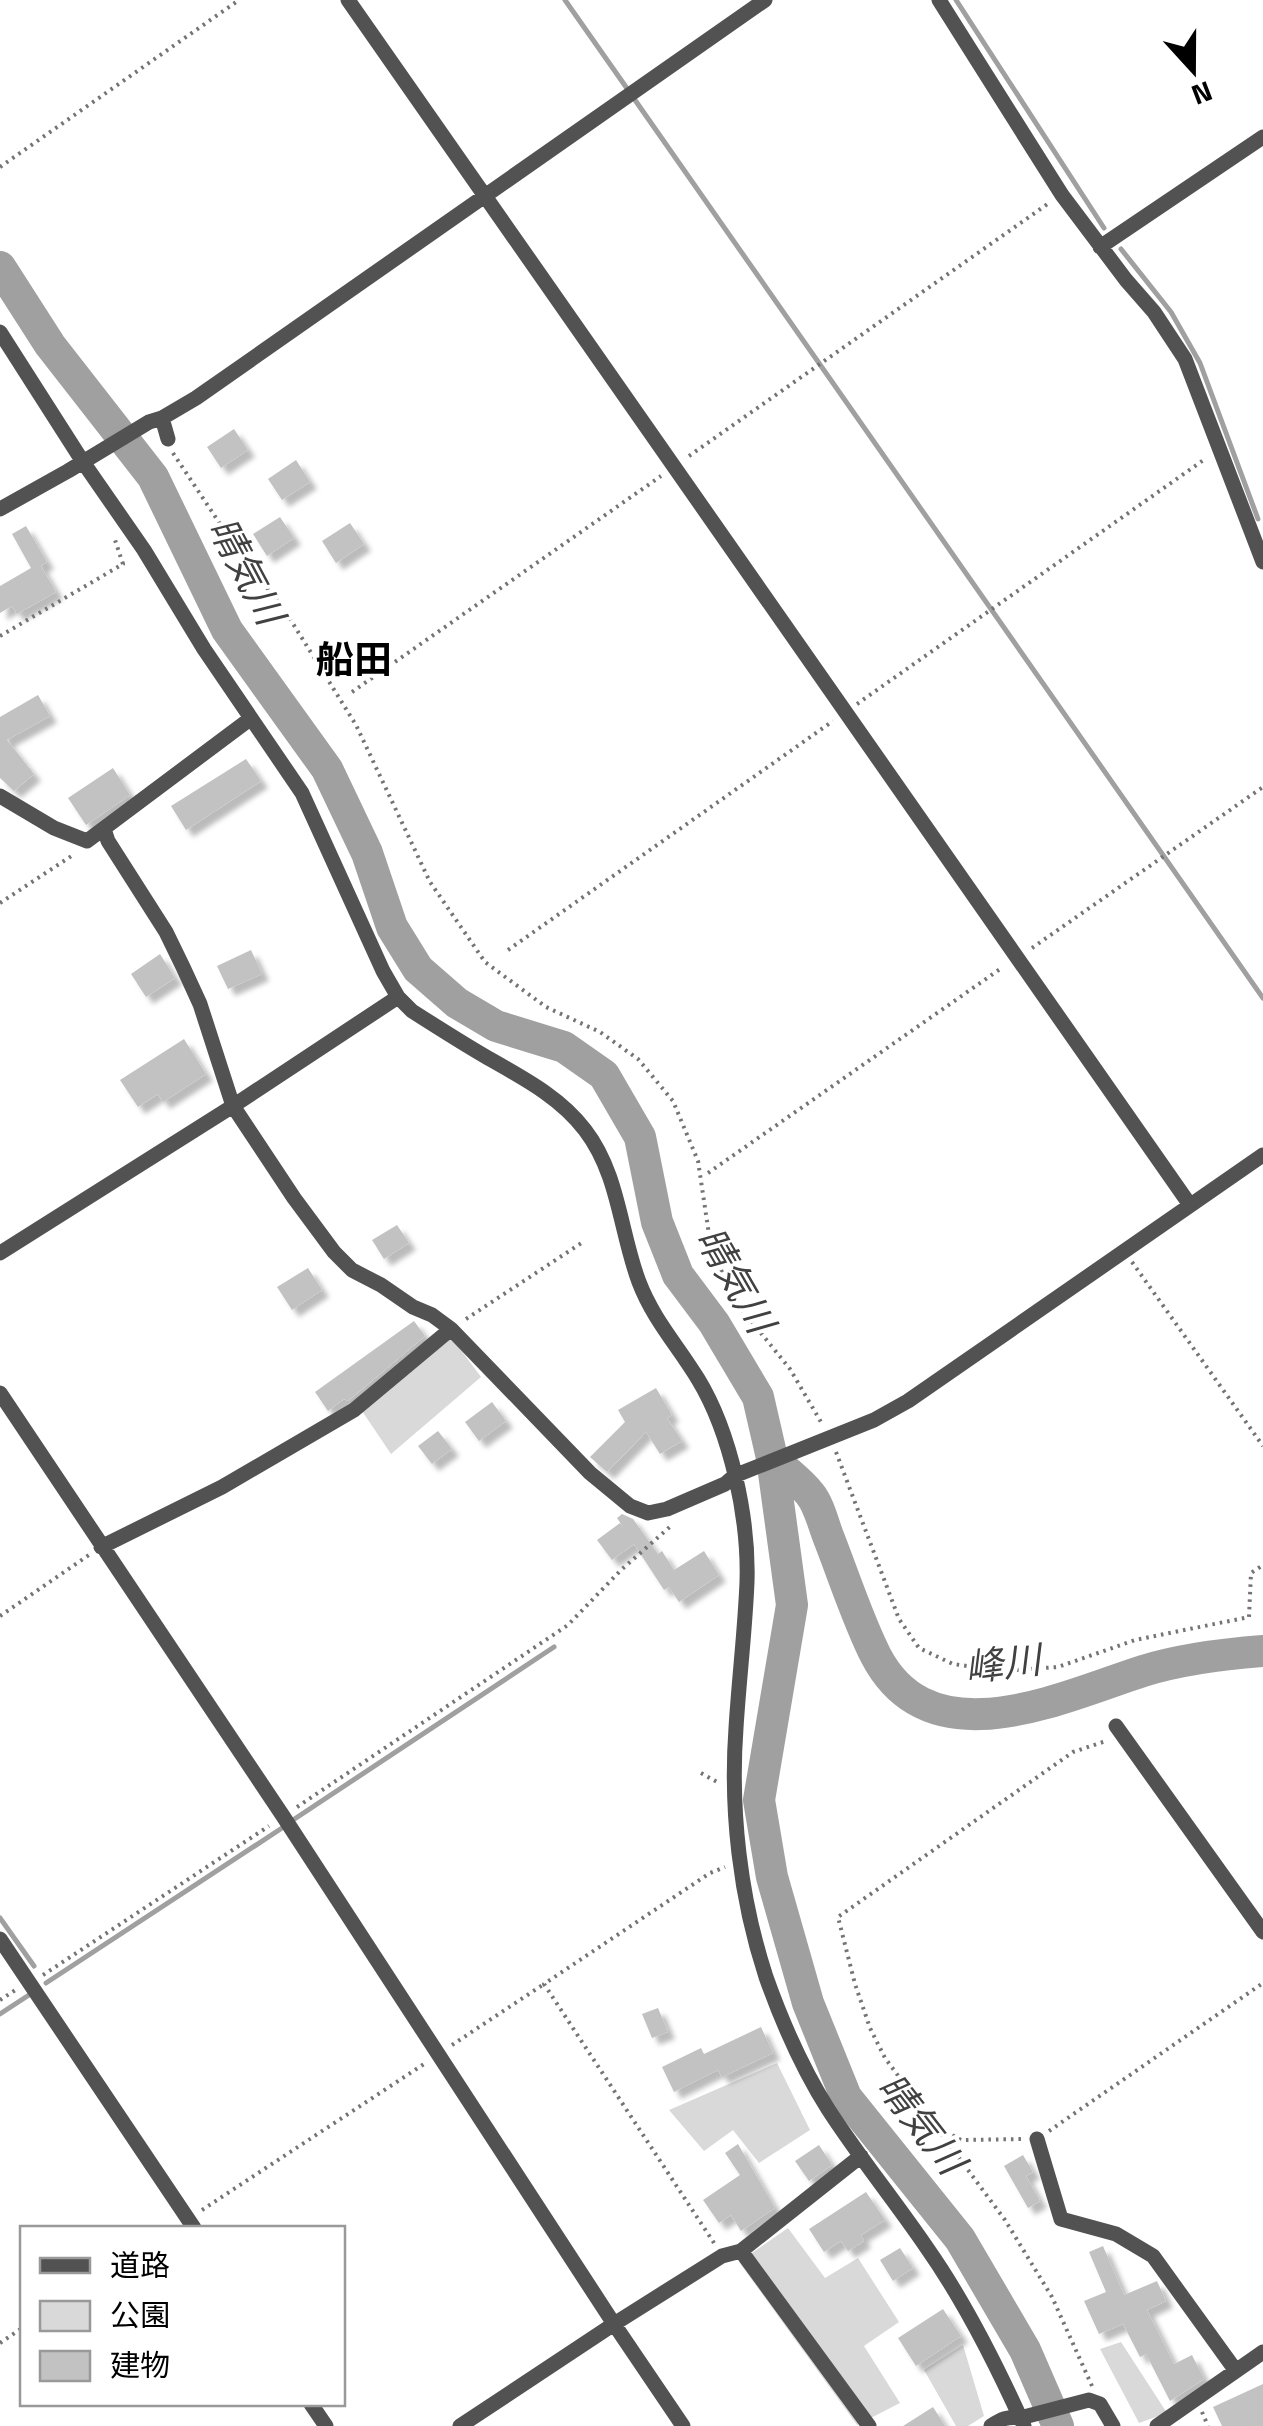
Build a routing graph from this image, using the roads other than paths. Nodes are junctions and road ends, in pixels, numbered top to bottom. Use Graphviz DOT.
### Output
graph roads {
  1 [pos="348,0"];
  2 [pos="765,0"];
  3 [pos="939,0"];
  4 [pos="1263,137"];
  5 [pos="484,196"];
  6 [pos="1100,247"];
  7 [pos="0,332"];
  8 [pos="155,420"];
  9 [pos="168,439"];
  10 [pos="83,462"];
  11 [pos="0,509"];
  12 [pos="1258,533"];
  13 [pos="1263,562"];
  14 [pos="250,719"];
  15 [pos="0,796"];
  16 [pos="104,829"];
  17 [pos="398,997"];
  18 [pos="233,1106"];
  19 [pos="1263,1155"];
  20 [pos="1190,1205"];
  21 [pos="0,1253"];
  22 [pos="451,1329"];
  23 [pos="0,1393"];
  24 [pos="740,1474"];
  25 [pos="102,1547"];
  26 [pos="1120,1731"];
  27 [pos="1263,1932"];
  28 [pos="0,1939"];
  29 [pos="1037,2138"];
  30 [pos="862,2156"];
  31 [pos="191,2224"];
  32 [pos="741,2250"];
  33 [pos="614,2324"];
  34 [pos="1263,2352"];
  35 [pos="1236,2371"];
  36 [pos="1025,2420"];
  37 [pos="460,2426"];
  38 [pos="683,2426"];
  39 [pos="869,2426"];
  40 [pos="991,2426"];
  41 [pos="1113,2426"];
  42 [pos="1157,2426"];
  1 -- 5 [label="street"];
  2 -- 5 [label="street"];
  3 -- 6 [label="street"];
  4 -- 6 [label="street"];
  5 -- 8 [label="street"];
  5 -- 20 [label="street"];
  6 -- 12 [label="street"];
  7 -- 10 [label="street"];
  8 -- 9 [label="street"];
  8 -- 10 [label="street"];
  10 -- 11 [label="street"];
  10 -- 14 [label="street"];
  12 -- 13 [label="street"];
  14 -- 16 [label="street"];
  14 -- 17 [label="street"];
  15 -- 16 [label="street"];
  16 -- 18 [label="street"];
  17 -- 18 [label="street"];
  17 -- 24 [label="street"];
  18 -- 21 [label="street"];
  18 -- 22 [label="street"];
  19 -- 20 [label="street"];
  20 -- 24 [label="street"];
  22 -- 24 [label="street"];
  22 -- 25 [label="street"];
  23 -- 25 [label="street"];
  24 -- 30 [label="street"];
  25 -- 33 [label="street"];
  26 -- 27 [label="street"];
  28 -- 31 [label="street"];
  29 -- 35 [label="street"];
  30 -- 32 [label="street"];
  30 -- 36 [label="street"];
  32 -- 33 [label="street"];
  32 -- 39 [label="street"];
  33 -- 37 [label="street"];
  33 -- 38 [label="street"];
  34 -- 35 [label="street"];
  35 -- 42 [label="street"];
  36 -- 40 [label="street"];
  36 -- 41 [label="street"];
}
